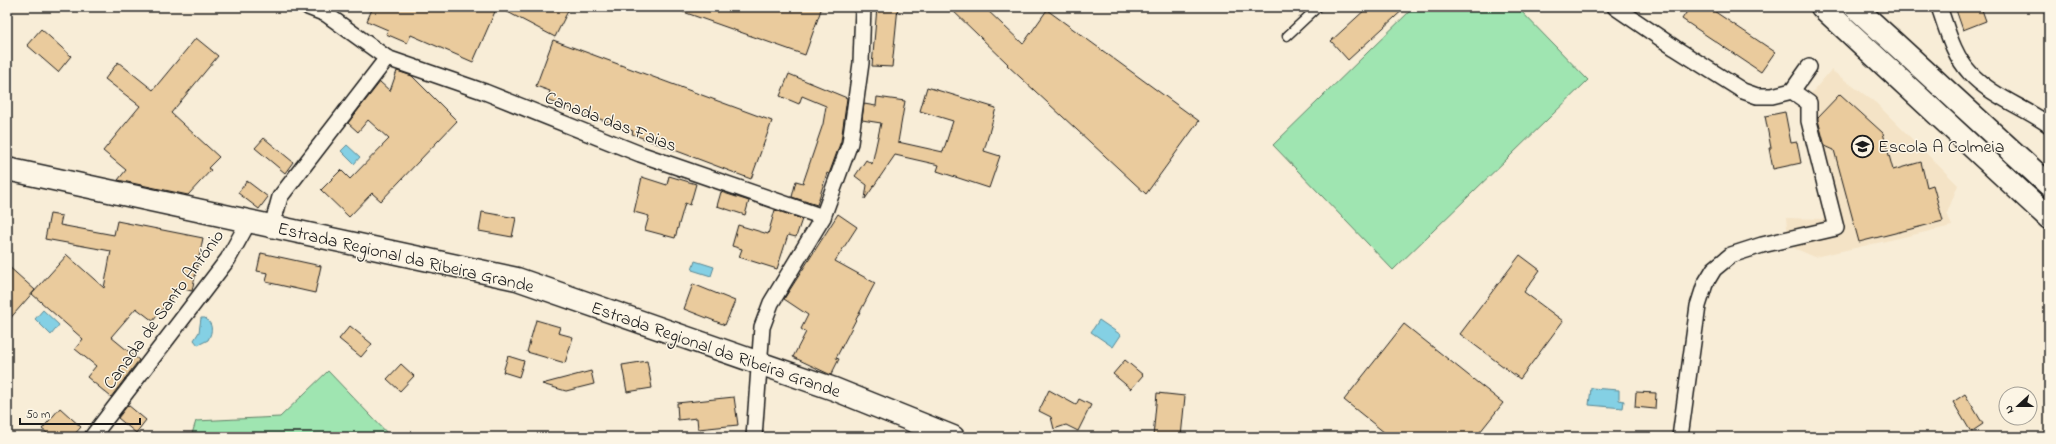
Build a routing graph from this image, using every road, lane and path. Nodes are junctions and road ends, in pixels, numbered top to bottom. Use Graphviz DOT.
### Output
graph roads {
  1 [pos="308,7"];
  2 [pos="864,7"];
  3 [pos="1318,7"];
  4 [pos="1615,7"];
  5 [pos="1822,7"];
  6 [pos="1855,7"];
  7 [pos="1939,7"];
  8 [pos="1287,36"];
  9 [pos="387,58"];
  10 [pos="1809,68"];
  11 [pos="1792,91"];
  12 [pos="2049,125"];
  13 [pos="7,169"];
  14 [pos="2049,185"];
  15 [pos="823,217"];
  16 [pos="2049,218"];
  17 [pos="249,221"];
  18 [pos="272,226"];
  19 [pos="760,363"];
  20 [pos="92,437"];
  21 [pos="754,437"];
  22 [pos="953,437"];
  23 [pos="1680,437"];
  1 -- 9 [label="street, Canada das Faias"];
  2 -- 15 [label="street"];
  3 -- 8 [label="lane"];
  4 -- 11 [label="street"];
  5 -- 16 [label="main road"];
  6 -- 14 [label="main road"];
  7 -- 12 [label="street"];
  9 -- 15 [label="street, Canada das Faias"];
  9 -- 18 [label="street"];
  10 -- 11 [label="street"];
  11 -- 23 [label="street"];
  13 -- 17 [label="main road, Estrada Regional da Ribeira Grande"];
  15 -- 19 [label="street"];
  17 -- 18 [label="main road, Estrada Regional da Ribeira Grande"];
  17 -- 20 [label="street, Canada de Santo António"];
  18 -- 19 [label="main road, Estrada Regional da Ribeira Grande"];
  19 -- 21 [label="street"];
  19 -- 22 [label="main road, Estrada Regional da Ribeira Grande"];
}
